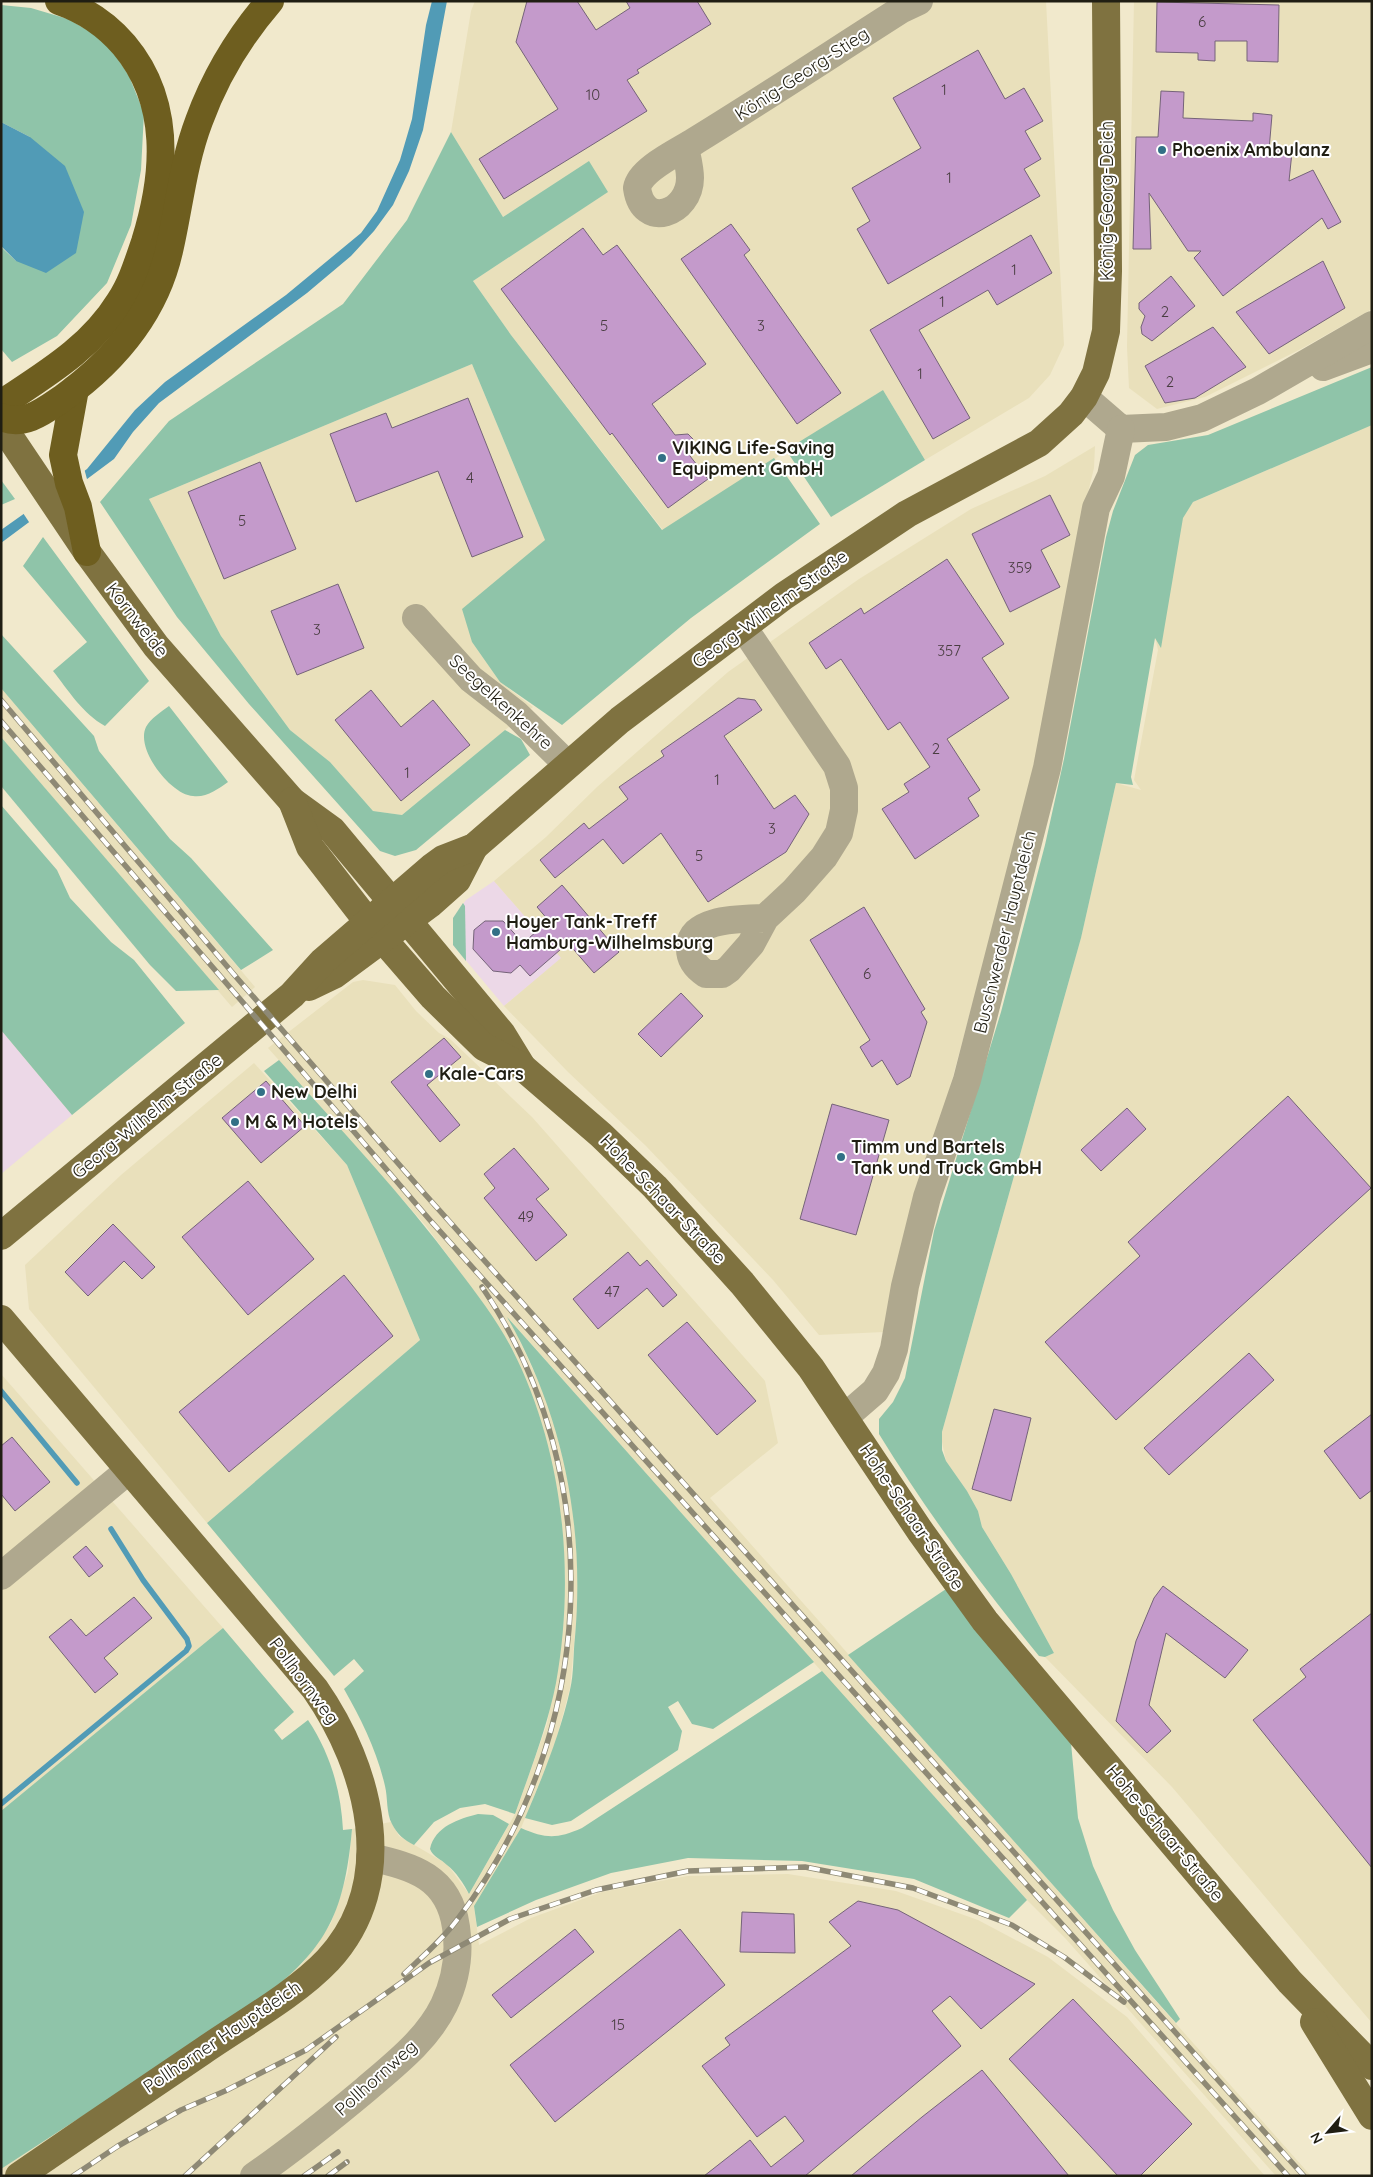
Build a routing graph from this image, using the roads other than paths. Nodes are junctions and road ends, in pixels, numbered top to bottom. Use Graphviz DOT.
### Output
graph roads {
  1 [pos="59,1"];
  2 [pos="270,1"];
  3 [pos="919,1"];
  4 [pos="1106,1"];
  5 [pos="685,147"];
  6 [pos="1372,325"];
  7 [pos="1372,350"];
  8 [pos="1302,367"];
  9 [pos="76,389"];
  10 [pos="1084,397"];
  11 [pos="1,404"];
  12 [pos="1,417"];
  13 [pos="1,424"];
  14 [pos="1121,429"];
  15 [pos="56,483"];
  16 [pos="87,552"];
  17 [pos="416,618"];
  18 [pos="743,626"];
  19 [pos="567,764"];
  20 [pos="292,801"];
  21 [pos="399,912"];
  22 [pos="765,918"];
  23 [pos="376,931"];
  24 [pos="521,1066"];
  25 [pos="1,1236"];
  26 [pos="1,1319"];
  27 [pos="845,1417"];
  28 [pos="129,1470"];
  29 [pos="1,1576"];
  30 [pos="370,1857"];
  31 [pos="1290,1982"];
  32 [pos="1372,2066"];
  33 [pos="1372,2116"];
  34 [pos="19,2176"];
  35 [pos="254,2176"];
  1 -- 11 [label="highway"];
  2 -- 9 [label="highway"];
  3 -- 5 [label="street, König-Georg-Stieg"];
  4 -- 10 [label="main road, König-Georg-Deich"];
  6 -- 8 [label="street"];
  7 -- 8 [label="street"];
  8 -- 14 [label="street"];
  9 -- 12 [label="highway"];
  9 -- 15 [label="highway"];
  10 -- 14 [label="street"];
  10 -- 18 [label="main road, Georg-Wilhelm-Straße"];
  13 -- 15 [label="main road"];
  14 -- 27 [label="street, Buschwerder Hauptdeich"];
  15 -- 16 [label="highway"];
  16 -- 20 [label="main road, Kornweide"];
  17 -- 19 [label="street, Seegelkenkehre"];
  18 -- 19 [label="main road, Georg-Wilhelm-Straße"];
  18 -- 22 [label="street"];
  19 -- 21 [label="main road, Georg-Wilhelm-Straße"];
  20 -- 21 [label="main road, Kornweide"];
  20 -- 23 [label="main road, Kornweide"];
  21 -- 23 [label="main road, Georg-Wilhelm-Straße"];
  21 -- 24 [label="main road, Hohe-Schaar-Straße"];
  23 -- 24 [label="main road, Hohe-Schaar-Straße"];
  23 -- 25 [label="main road, Georg-Wilhelm-Straße"];
  24 -- 27 [label="main road, Hohe-Schaar-Straße"];
  26 -- 28 [label="main road, Pollhornweg"];
  27 -- 31 [label="main road, Hohe-Schaar-Straße"];
  28 -- 29 [label="street"];
  28 -- 30 [label="main road, Pollhornweg"];
  30 -- 34 [label="main road, Pollhorner Hauptdeich"];
  30 -- 35 [label="street, Pollhornweg"];
  31 -- 32 [label="main road, Hohe-Schaar-Straße"];
  31 -- 33 [label="main road, Hohe-Schaar-Straße"];
}
